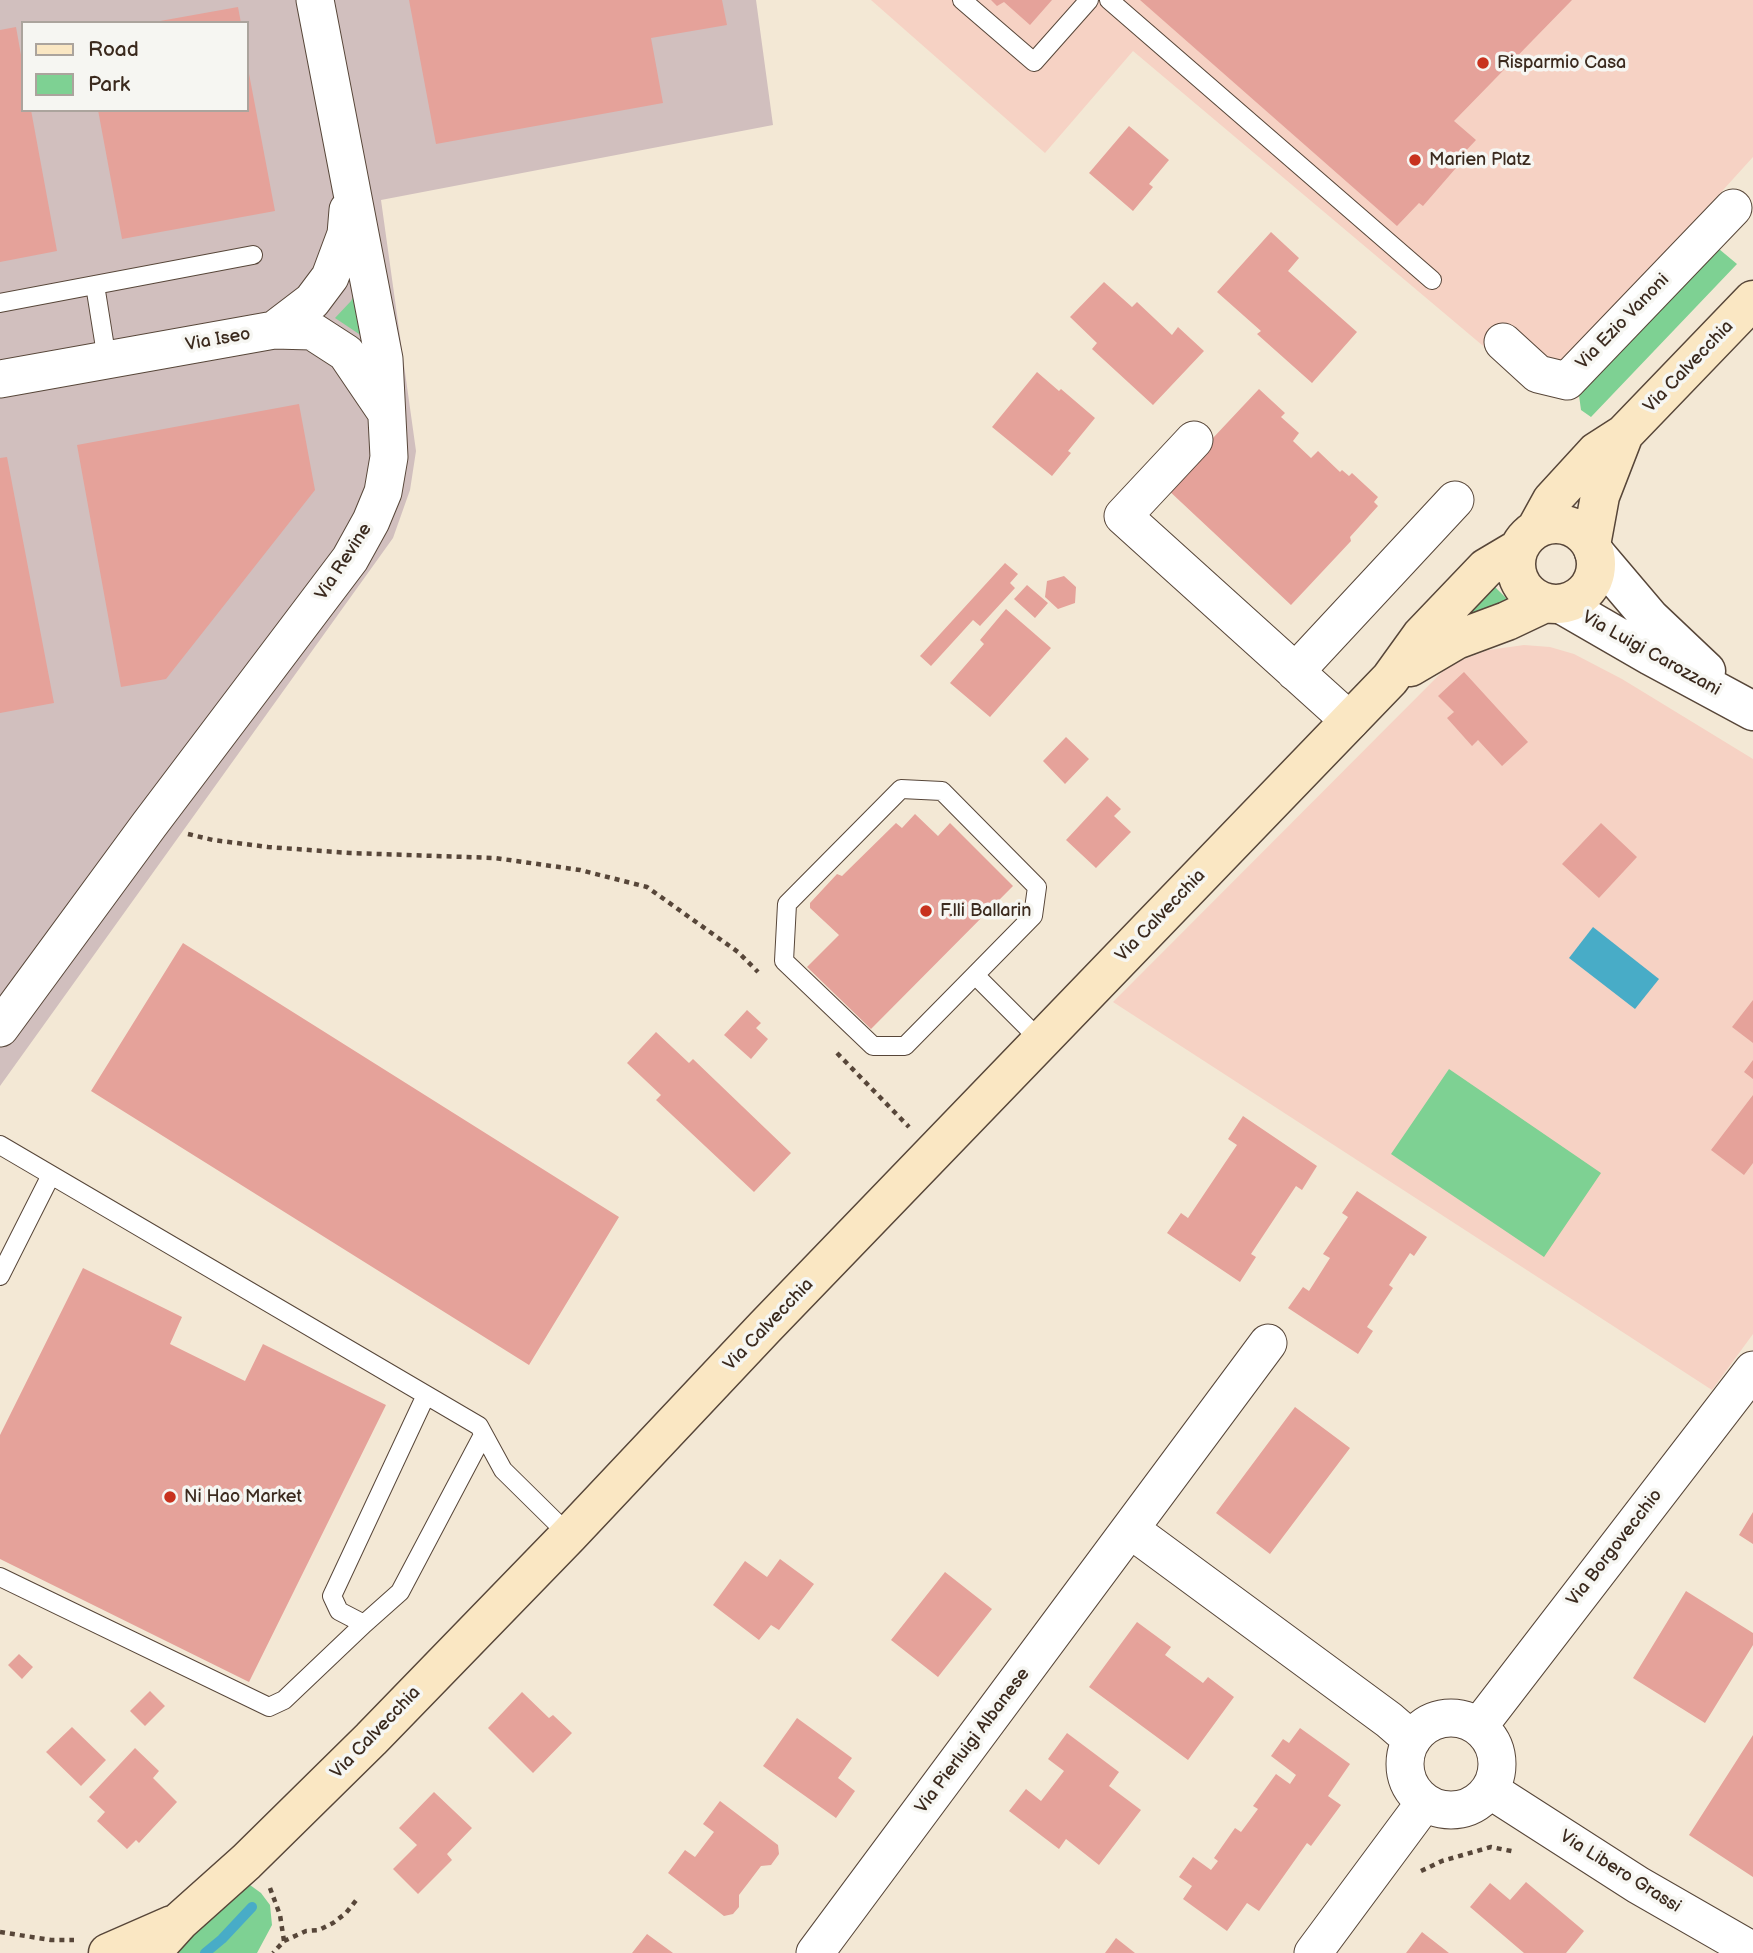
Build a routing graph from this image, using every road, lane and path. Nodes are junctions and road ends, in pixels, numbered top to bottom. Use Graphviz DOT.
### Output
graph roads {
  1 [pos="315,0"];
  2 [pos="962,0"];
  3 [pos="1089,0"];
  4 [pos="1109,0"];
  5 [pos="350,192"];
  6 [pos="1746,207"];
  7 [pos="253,255"];
  8 [pos="1433,280"];
  9 [pos="95,285"];
  10 [pos="1753,300"];
  11 [pos="0,303"];
  12 [pos="274,330"];
  13 [pos="1503,342"];
  14 [pos="107,360"];
  15 [pos="0,379"];
  16 [pos="386,412"];
  17 [pos="1624,434"];
  18 [pos="1194,440"];
  19 [pos="1455,500"];
  20 [pos="1527,539"];
  21 [pos="1593,549"];
  22 [pos="1553,603"];
  23 [pos="1295,672"];
  24 [pos="1390,679"];
  25 [pos="1747,707"];
  26 [pos="1350,721"];
  27 [pos="149,825"];
  28 [pos="975,975"];
  29 [pos="767,982"];
  30 [pos="0,1028"];
  31 [pos="1041,1041"];
  32 [pos="835,1051"];
  33 [pos="0,1145"];
  34 [pos="934,1152"];
  35 [pos="51,1175"];
  36 [pos="0,1276"];
  37 [pos="1268,1343"];
  38 [pos="1753,1370"];
  39 [pos="426,1395"];
  40 [pos="483,1434"];
  41 [pos="1131,1530"];
  42 [pos="569,1535"];
  43 [pos="0,1577"];
  44 [pos="364,1624"];
  45 [pos="1479,1726"];
  46 [pos="1412,1740"];
  47 [pos="1490,1790"];
  48 [pos="1425,1802"];
  49 [pos="1525,1854"];
  50 [pos="1410,1876"];
  51 [pos="358,1898"];
  52 [pos="180,1921"];
  53 [pos="284,1941"];
  54 [pos="1753,1951"];
  55 [pos="108,1953"];
  56 [pos="151,1953"];
  57 [pos="815,1953"];
  58 [pos="1313,1953"];
  1 -- 5 [label="street, Via Revine"];
  2 -- 3 [label="lane"];
  4 -- 8 [label="lane"];
  5 -- 12 [label="street, Via Iseo"];
  5 -- 16 [label="street, Via Revine"];
  6 -- 13 [label="street, Via Ezio Vanoni"];
  7 -- 9 [label="lane"];
  9 -- 11 [label="lane"];
  9 -- 14 [label="lane"];
  10 -- 17 [label="main road, Via Calvecchia"];
  12 -- 14 [label="street, Via Iseo"];
  12 -- 16 [label="street"];
  14 -- 15 [label="street, Via Iseo"];
  16 -- 27 [label="street, Via Revine"];
  17 -- 20 [label="main road, Via Calvecchia"];
  17 -- 21 [label="main road, Via Calvecchia"];
  18 -- 23 [label="street"];
  19 -- 23 [label="street"];
  20 -- 21 [label="main road"];
  20 -- 22 [label="main road"];
  20 -- 24 [label="main road, Via Calvecchia"];
  21 -- 22 [label="main road"];
  21 -- 25 [label="street, Via Luigi Carozzani"];
  22 -- 24 [label="main road, Via Calvecchia"];
  22 -- 25 [label="street, Via Luigi Carozzani"];
  23 -- 26 [label="street"];
  24 -- 26 [label="main road, Via Calvecchia"];
  26 -- 31 [label="main road, Via Calvecchia"];
  27 -- 29 [label="path"];
  27 -- 30 [label="street, Via Revine"];
  28 -- 28 [label="lane"];
  28 -- 31 [label="lane"];
  31 -- 34 [label="main road, Via Calvecchia"];
  32 -- 34 [label="path"];
  33 -- 35 [label="lane"];
  34 -- 42 [label="main road, Via Calvecchia"];
  35 -- 36 [label="lane"];
  35 -- 39 [label="lane"];
  37 -- 41 [label="street, Via Pierluigi Albanese"];
  38 -- 45 [label="street, Via Borgovecchio"];
  39 -- 40 [label="lane"];
  39 -- 44 [label="lane"];
  40 -- 42 [label="lane"];
  40 -- 44 [label="lane"];
  41 -- 46 [label="street"];
  41 -- 57 [label="street, Via Pierluigi Albanese"];
  42 -- 52 [label="main road, Via Calvecchia"];
  43 -- 44 [label="lane"];
  45 -- 46 [label="street"];
  45 -- 47 [label="street"];
  46 -- 48 [label="street"];
  47 -- 48 [label="street"];
  47 -- 54 [label="street, Via Libero Grassi"];
  48 -- 58 [label="street"];
  49 -- 50 [label="path"];
  51 -- 53 [label="path"];
  52 -- 55 [label="main road, Via Calvecchia"];
  52 -- 56 [label="main road, Via Calvecchia"];
}
